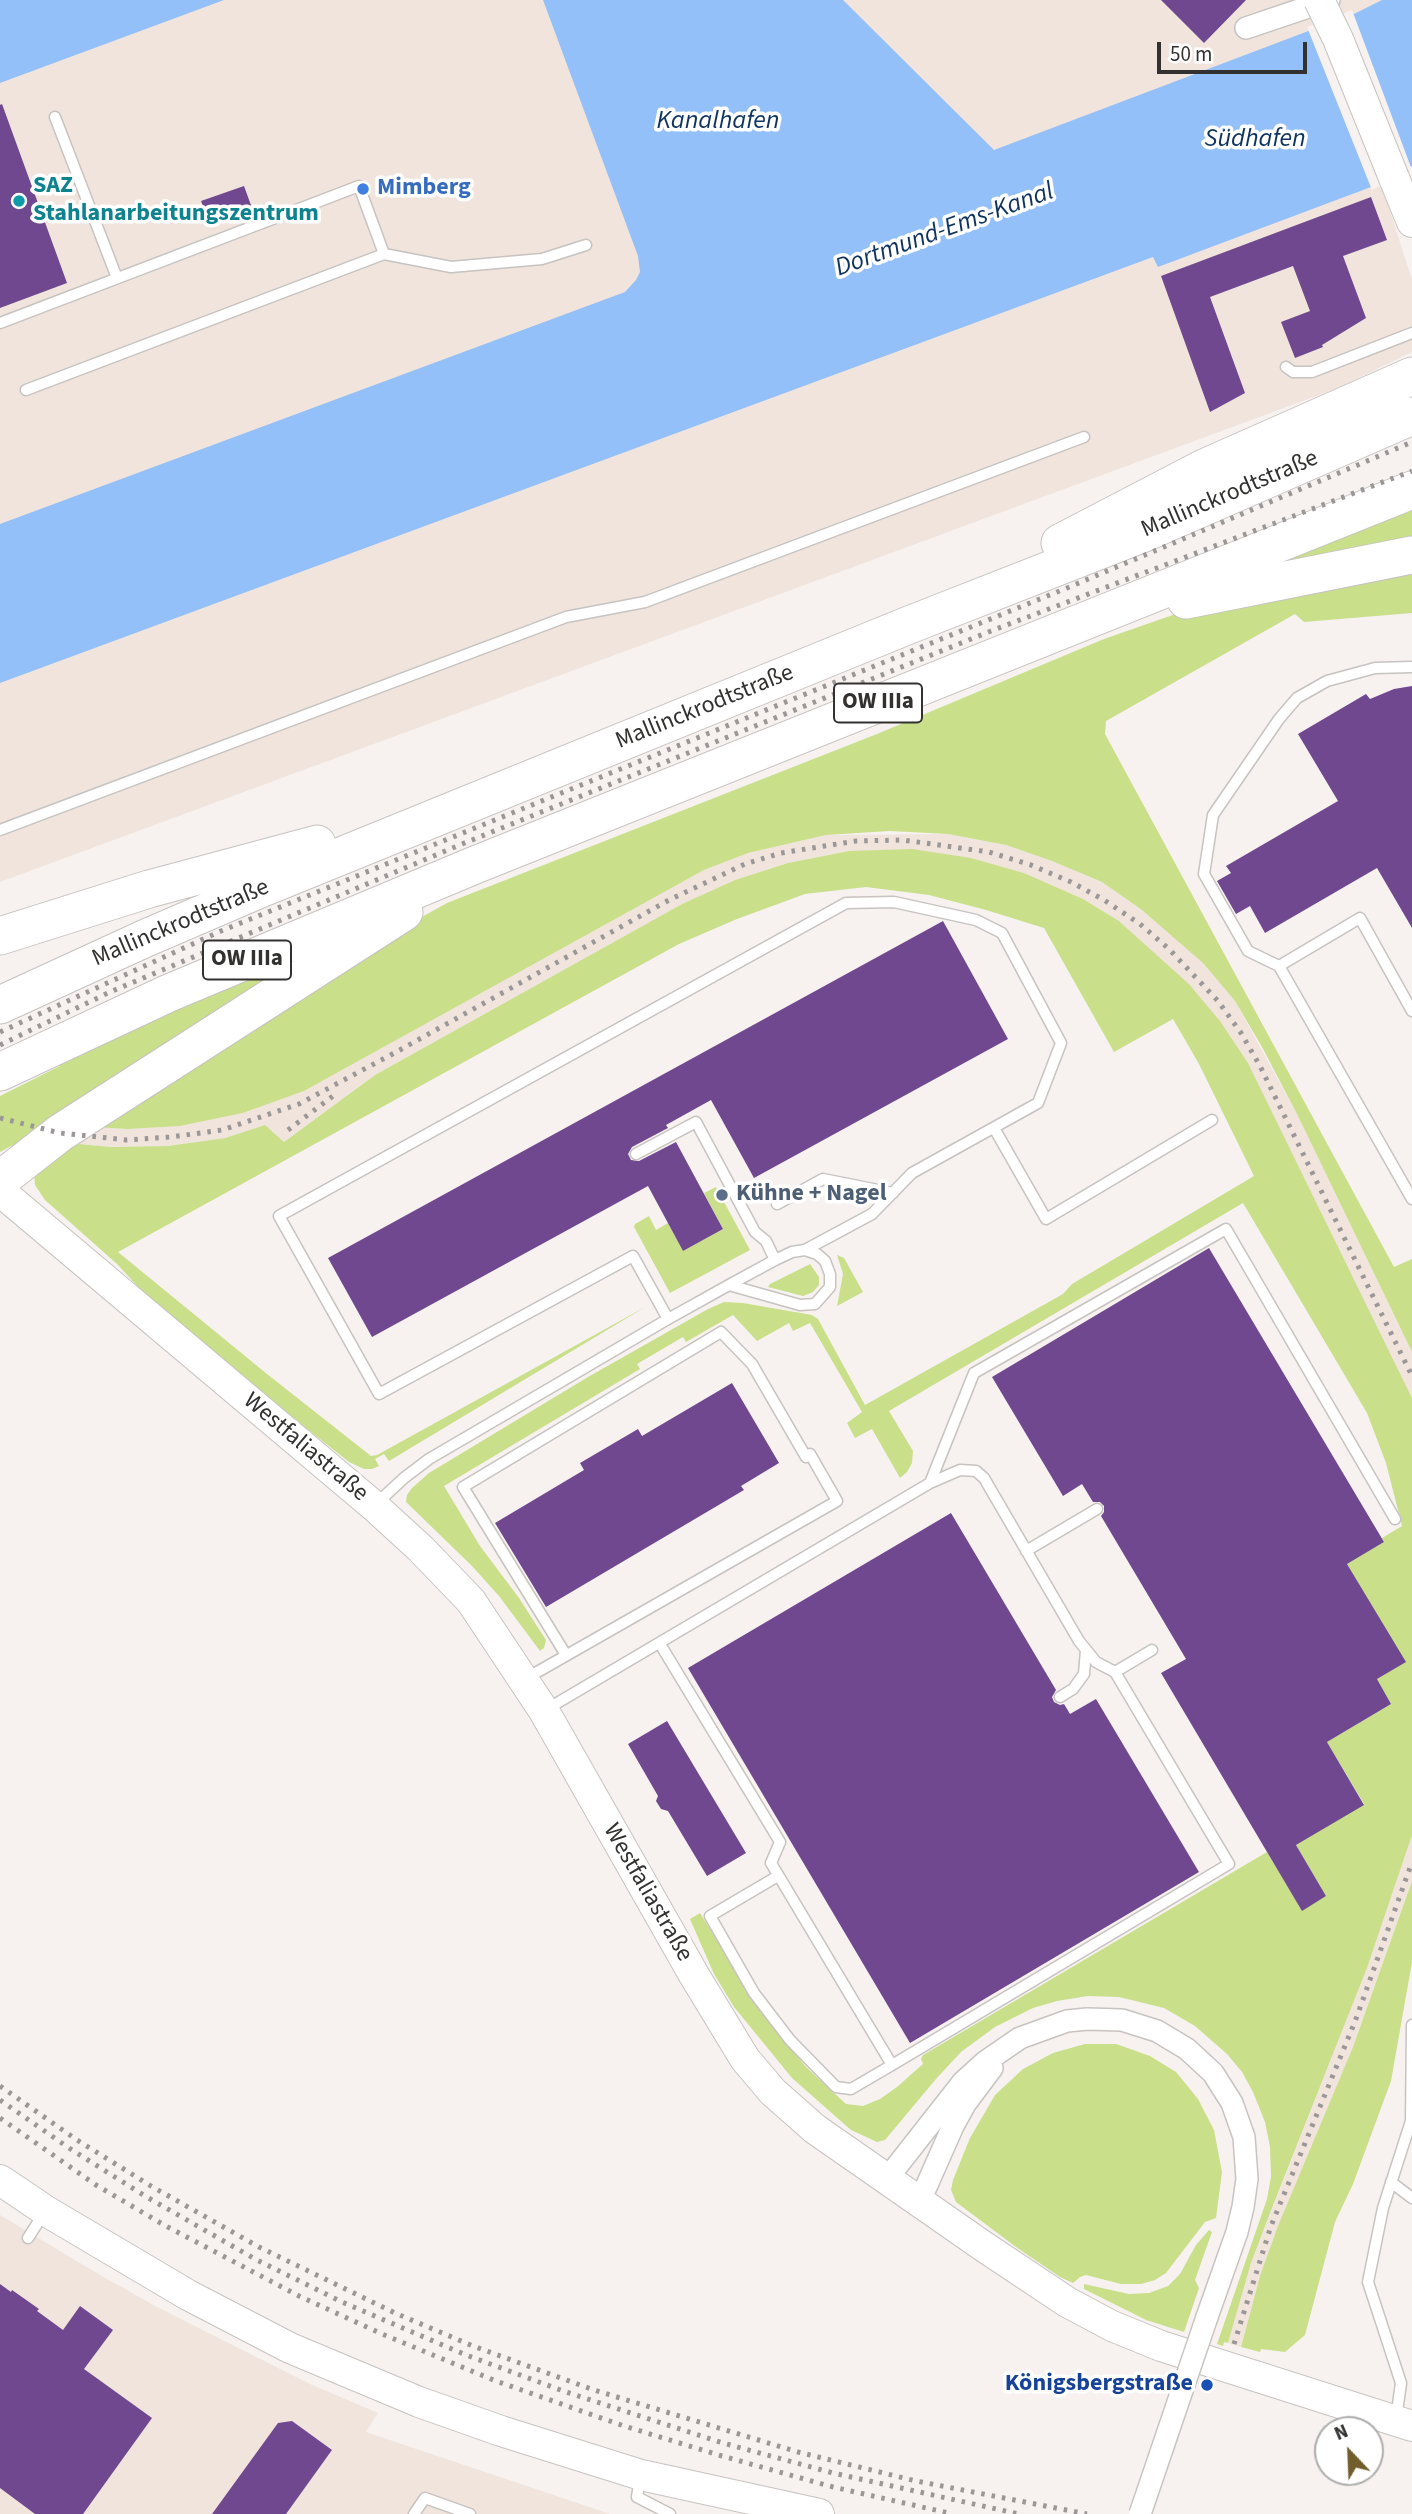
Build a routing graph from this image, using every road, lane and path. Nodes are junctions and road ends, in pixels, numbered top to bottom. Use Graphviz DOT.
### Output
graph roads {
  1 [pos="1320,0"];
  2 [pos="1329,0"];
  3 [pos="1246,28"];
  4 [pos="55,117"];
  5 [pos="1412,222"];
  6 [pos="586,245"];
  7 [pos="384,254"];
  8 [pos="117,278"];
  9 [pos="0,323"];
  10 [pos="1412,333"];
  11 [pos="1286,367"];
  12 [pos="1412,376"];
  13 [pos="26,390"];
  14 [pos="1412,416"];
  15 [pos="1084,437"];
  16 [pos="1412,490"];
  17 [pos="1412,555"];
  18 [pos="1115,608"];
  19 [pos="909,625"];
  20 [pos="1412,667"];
  21 [pos="457,809"];
  22 [pos="0,830"];
  23 [pos="475,865"];
  24 [pos="0,936"];
  25 [pos="1279,966"];
  26 [pos="0,1005"];
  27 [pos="1412,1012"];
  28 [pos="11,1067"];
  29 [pos="1212,1120"];
  30 [pos="994,1128"];
  31 [pos="636,1154"];
  32 [pos="0,1180"];
  33 [pos="0,1191"];
  34 [pos="894,1193"];
  35 [pos="1412,1199"];
  36 [pos="777,1204"];
  37 [pos="804,1250"];
  38 [pos="775,1260"];
  39 [pos="729,1285"];
  40 [pos="668,1319"];
  41 [pos="930,1483"];
  42 [pos="374,1506"];
  43 [pos="1097,1509"];
  44 [pos="1395,1519"];
  45 [pos="1026,1551"];
  46 [pos="660,1644"];
  47 [pos="1086,1650"];
  48 [pos="1152,1650"];
  49 [pos="566,1655"];
  50 [pos="1115,1672"];
  51 [pos="525,1679"];
  52 [pos="1060,1697"];
  53 [pos="544,1711"];
  54 [pos="778,1875"];
  55 [pos="1412,2025"];
  56 [pos="1011,2044"];
  57 [pos="892,2065"];
  58 [pos="0,2180"];
  59 [pos="886,2180"];
  60 [pos="1391,2182"];
  61 [pos="1412,2198"];
  62 [pos="919,2203"];
  63 [pos="46,2211"];
  64 [pos="28,2238"];
  65 [pos="1404,2424"];
  66 [pos="641,2475"];
  67 [pos="414,2514"];
  68 [pos="470,2514"];
  69 [pos="670,2514"];
  70 [pos="819,2514"];
  71 [pos="1140,2514"];
  1 -- 5 [label="street, bridge"];
  2 -- 3 [label="street"];
  4 -- 8 [label="lane"];
  6 -- 7 [label="lane"];
  7 -- 8 [label="lane"];
  7 -- 13 [label="lane"];
  8 -- 9 [label="lane"];
  10 -- 11 [label="lane"];
  12 -- 19 [label="highway"];
  14 -- 19 [label="highway, Mallinckrodtstraße"];
  15 -- 22 [label="lane"];
  16 -- 18 [label="highway"];
  17 -- 18 [label="highway"];
  18 -- 23 [label="highway, OW IIIa"];
  19 -- 21 [label="highway, Mallinckrodtstraße"];
  20 -- 25 [label="lane"];
  21 -- 24 [label="highway"];
  21 -- 26 [label="highway, Mallinckrodtstraße"];
  23 -- 28 [label="highway, OW IIIa"];
  23 -- 32 [label="highway"];
  25 -- 27 [label="lane"];
  25 -- 35 [label="lane"];
  29 -- 30 [label="lane"];
  30 -- 34 [label="lane"];
  30 -- 40 [label="lane"];
  31 -- 38 [label="lane"];
  33 -- 42 [label="street, Westfaliastraße"];
  34 -- 36 [label="lane"];
  34 -- 37 [label="lane"];
  37 -- 38 [label="lane"];
  37 -- 39 [label="lane"];
  38 -- 39 [label="lane"];
  39 -- 40 [label="lane"];
  40 -- 42 [label="lane"];
  41 -- 44 [label="lane"];
  41 -- 45 [label="lane"];
  41 -- 46 [label="lane"];
  42 -- 51 [label="street, Westfaliastraße"];
  43 -- 45 [label="lane"];
  45 -- 47 [label="lane"];
  46 -- 53 [label="lane"];
  46 -- 54 [label="lane"];
  47 -- 50 [label="lane"];
  47 -- 52 [label="lane"];
  48 -- 50 [label="lane"];
  49 -- 49 [label="lane"];
  49 -- 51 [label="lane"];
  50 -- 57 [label="lane"];
  51 -- 53 [label="street, Westfaliastraße"];
  53 -- 59 [label="street, Westfaliastraße"];
  54 -- 57 [label="lane"];
  54 -- 57 [label="lane"];
  55 -- 60 [label="lane"];
  56 -- 59 [label="street"];
  56 -- 62 [label="street"];
  56 -- 71 [label="street, bridge"];
  58 -- 63 [label="street"];
  59 -- 62 [label="street, Westfaliastraße"];
  60 -- 61 [label="lane"];
  60 -- 65 [label="lane"];
  62 -- 65 [label="street, Westfaliastraße"];
  63 -- 64 [label="lane"];
  63 -- 66 [label="street"];
  66 -- 69 [label="lane"];
  66 -- 70 [label="street"];
  67 -- 68 [label="lane"];
}
